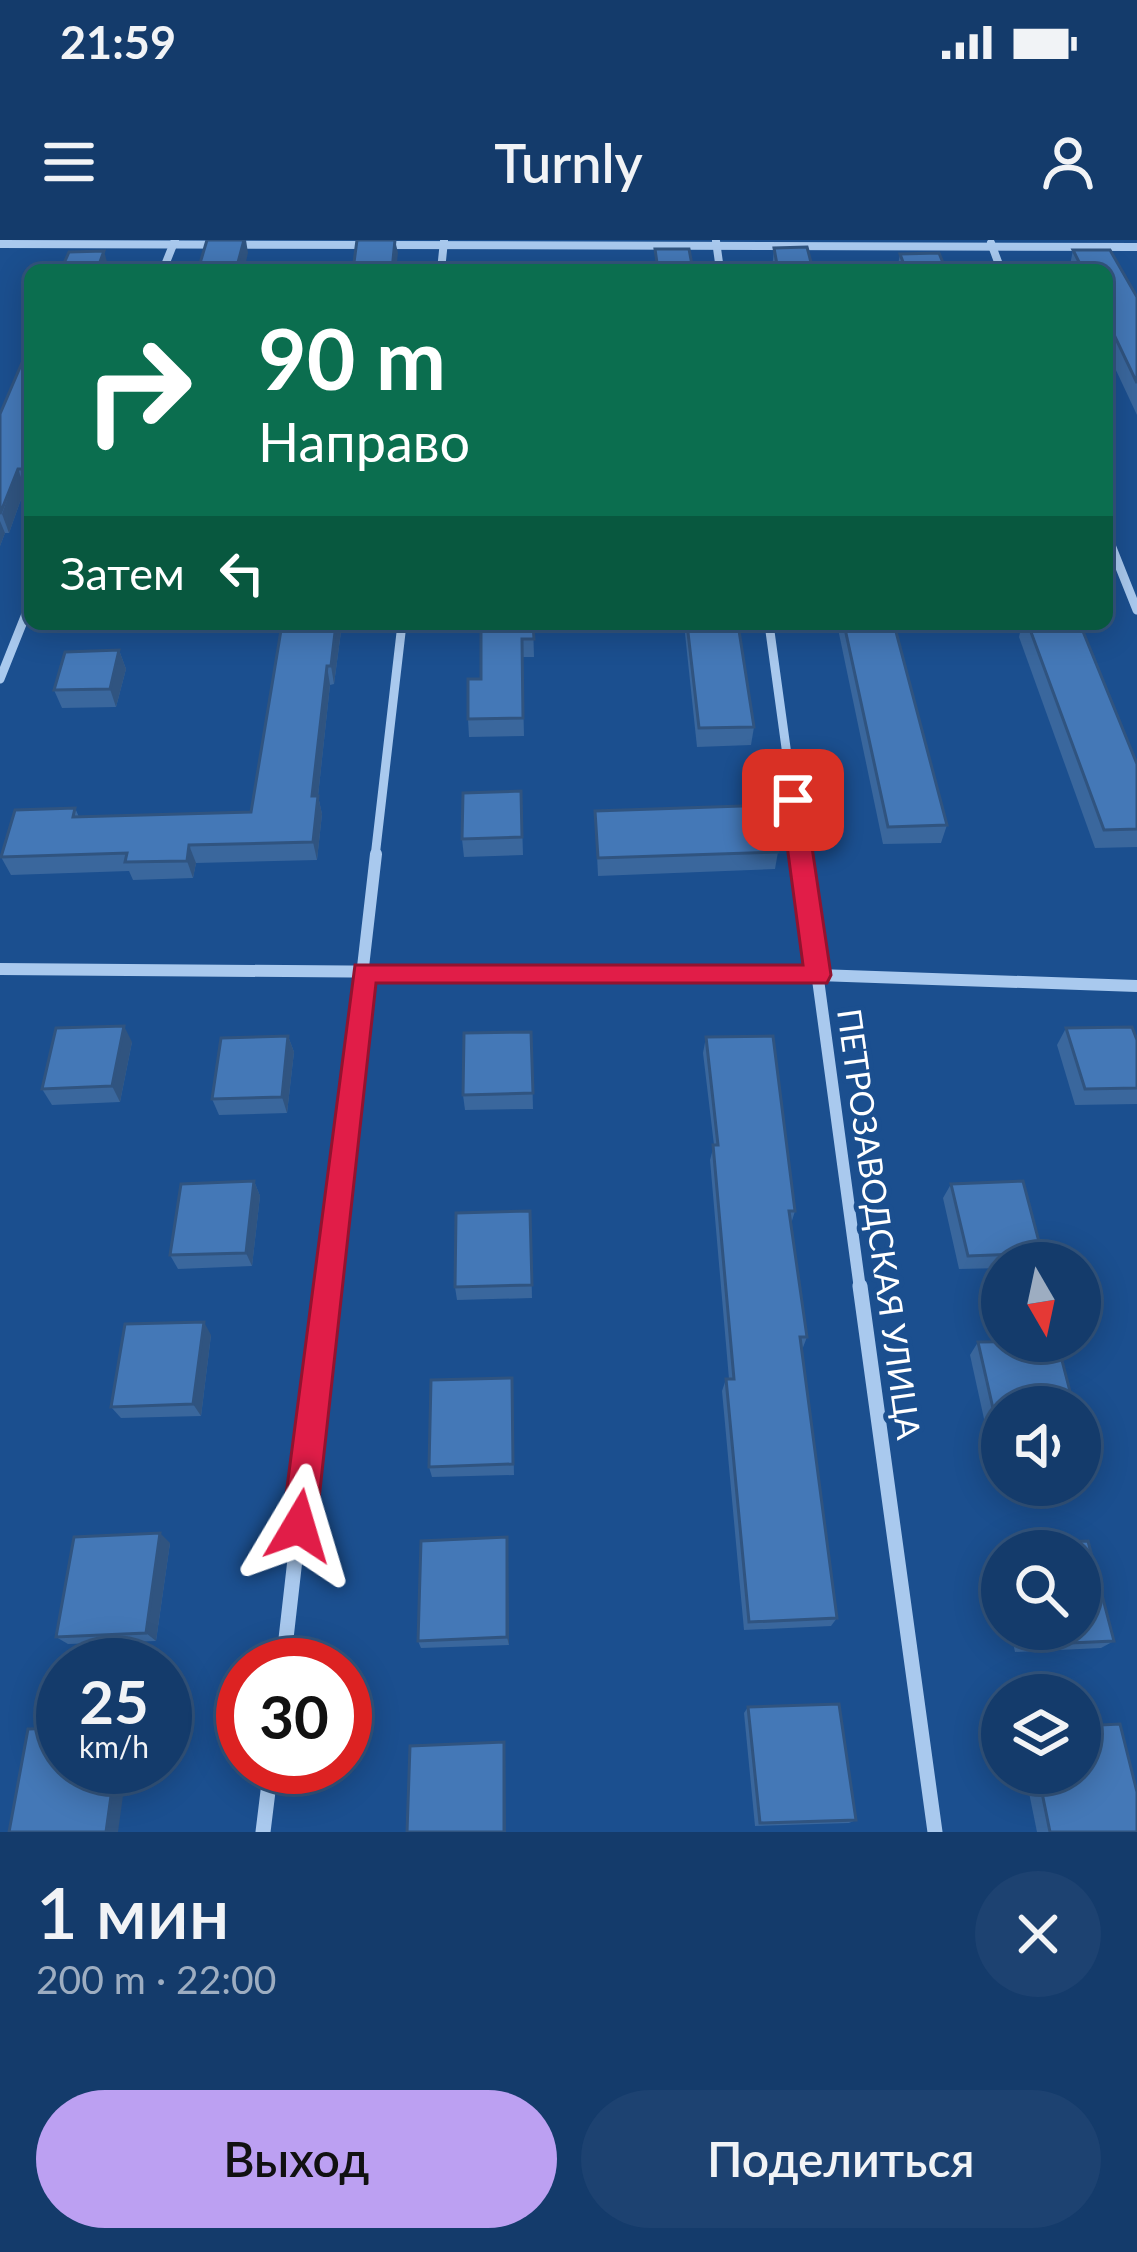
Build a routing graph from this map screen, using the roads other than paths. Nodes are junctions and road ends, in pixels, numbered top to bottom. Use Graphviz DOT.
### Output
graph roads {
  1 [pos="174,241"];
  2 [pos="444,242"];
  3 [pos="716,243"];
  4 [pos="991,243"];
  5 [pos="0,244"];
  6 [pos="1137,247"];
  7 [pos="1113,550"];
  8 [pos="1137,610"];
  9 [pos="24,619"];
  10 [pos="401,630"];
  11 [pos="770,630"];
  12 [pos="0,679"];
  13 [pos="0,969"];
  14 [pos="364,972"];
  15 [pos="818,975"];
  16 [pos="1137,986"];
  17 [pos="286,1638"];
  18 [pos="268,1794"];
  19 [pos="263,1832"];
  20 [pos="934,1832"];
  1 -- 2 [label="street"];
  1 -- 5 [label="street"];
  2 -- 3 [label="street"];
  3 -- 4 [label="street"];
  4 -- 6 [label="street"];
  7 -- 8 [label="street"];
  9 -- 12 [label="street"];
  10 -- 14 [label="street"];
  11 -- 15 [label="street, ПЕТРОЗАВОДСКАЯ УЛИЦА"];
  13 -- 14 [label="street"];
  14 -- 15 [label="street"];
  14 -- 17 [label="street"];
  15 -- 16 [label="street"];
  15 -- 20 [label="street, ПЕТРОЗАВОДСКАЯ УЛИЦА"];
  18 -- 19 [label="street"];
}
